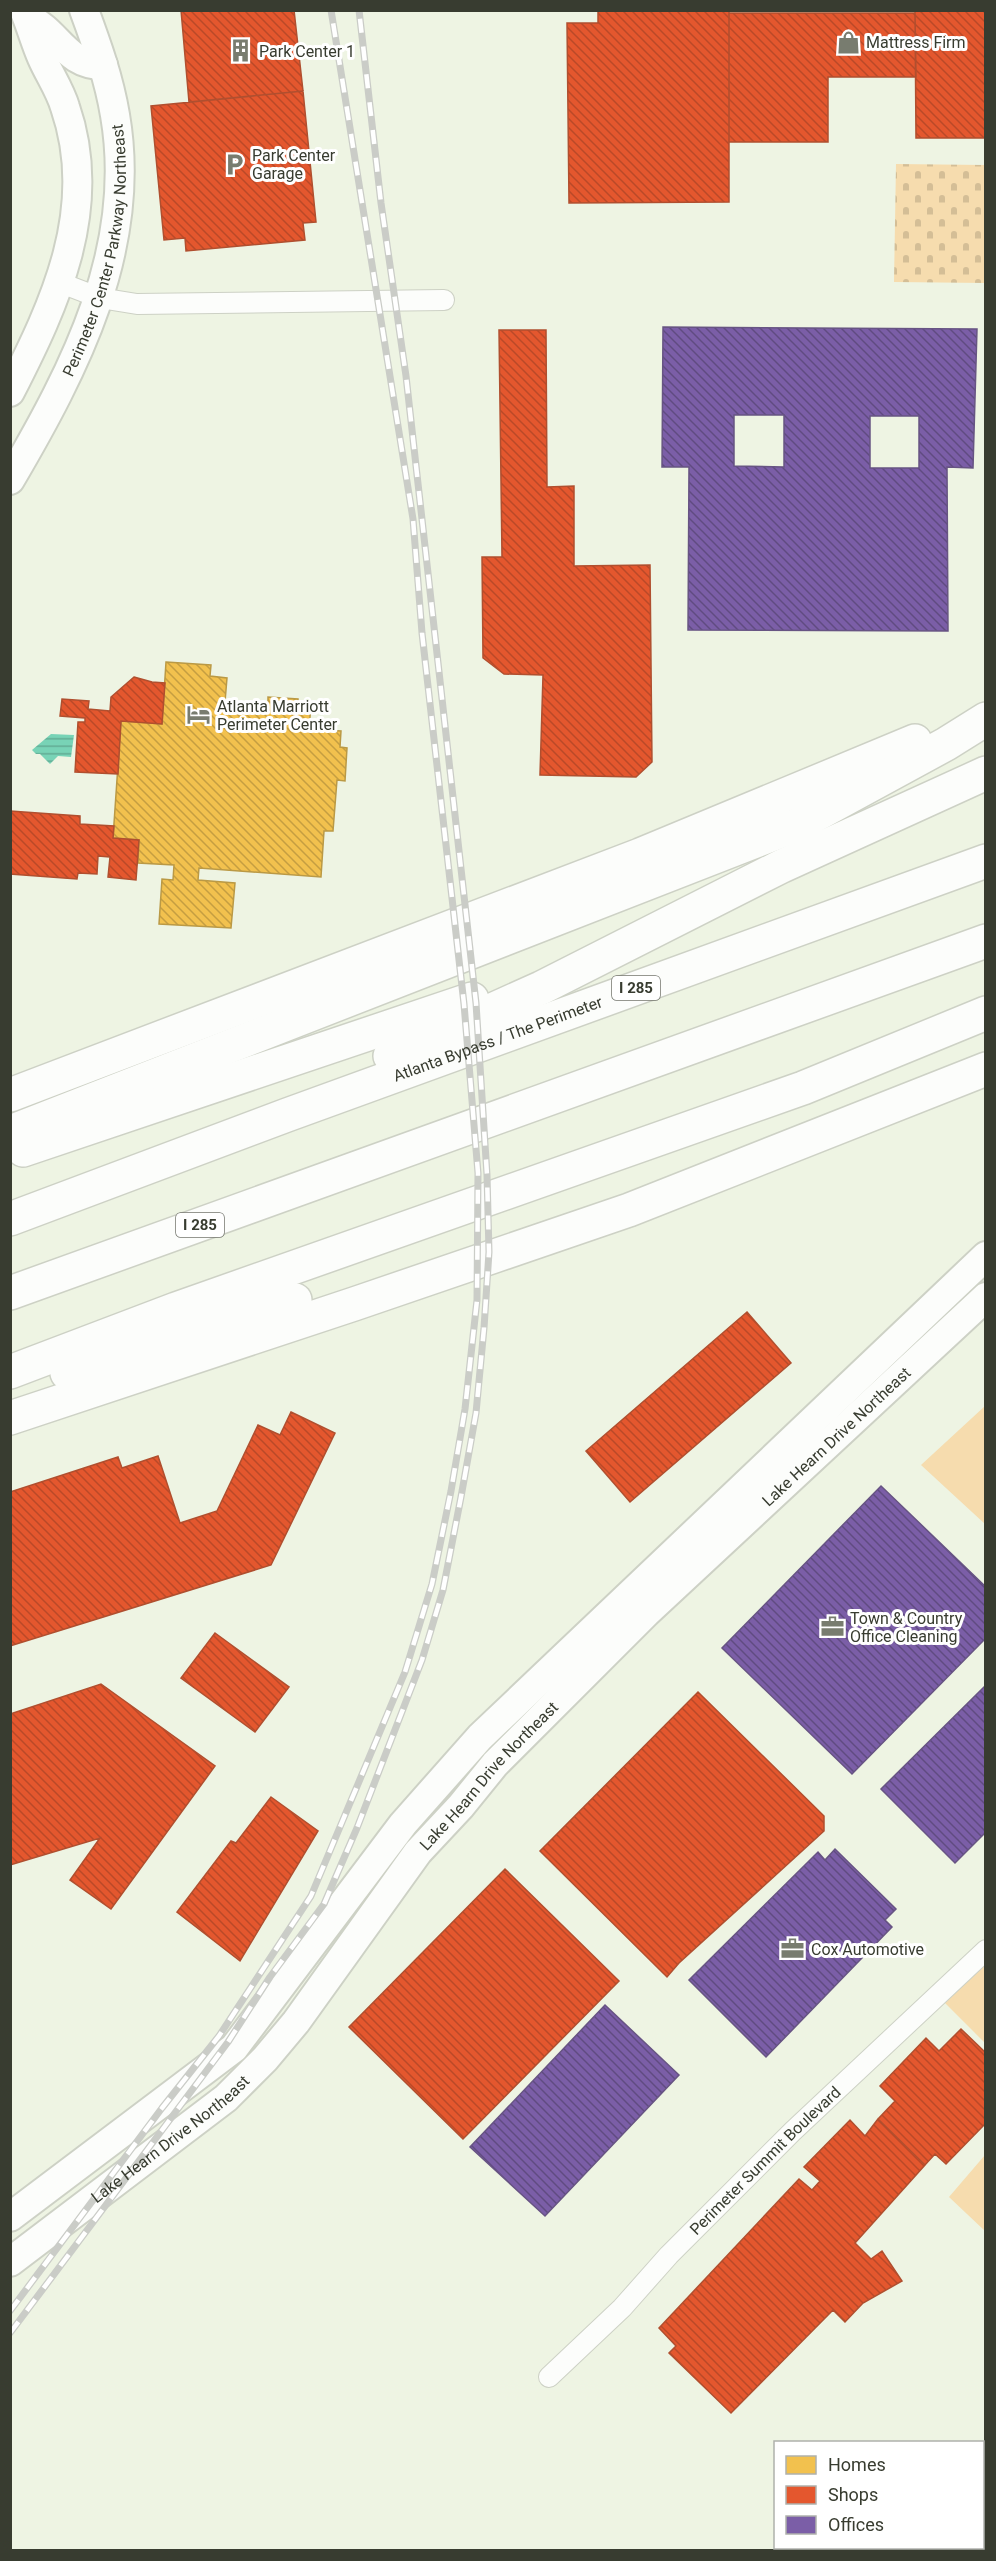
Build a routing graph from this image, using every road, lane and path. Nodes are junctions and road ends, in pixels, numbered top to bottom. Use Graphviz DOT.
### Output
graph roads {
  1 [pos="84,10"];
  2 [pos="26,14"];
  3 [pos="103,65"];
  4 [pos="61,283"];
  5 [pos="100,298"];
  6 [pos="444,300"];
  7 [pos="10,392"];
  8 [pos="10,480"];
  9 [pos="986,711"];
  10 [pos="986,719"];
  11 [pos="986,773"];
  12 [pos="986,861"];
  13 [pos="986,941"];
  14 [pos="619,949"];
  15 [pos="986,1013"];
  16 [pos="986,1069"];
  17 [pos="10,1095"];
  18 [pos="877,1113"];
  19 [pos="287,1115"];
  20 [pos="10,1132"];
  21 [pos="10,1154"];
  22 [pos="10,1219"];
  23 [pos="986,1256"];
  24 [pos="10,1293"];
  25 [pos="986,1297"];
  26 [pos="10,1372"];
  27 [pos="10,1391"];
  28 [pos="10,1418"];
  29 [pos="986,1950"];
  30 [pos="10,2217"];
  31 [pos="10,2262"];
  32 [pos="549,2377"];
  33 [pos="925,2550"];
  34 [pos="986,2550"];
  1 -- 3 [label="street, Perimeter Center Parkway Northeast"];
  2 -- 3 [label="street"];
  2 -- 4 [label="street, Perimeter Center Parkway Northeast"];
  3 -- 5 [label="street, Perimeter Center Parkway Northeast"];
  4 -- 5 [label="street"];
  4 -- 7 [label="street, Perimeter Center Parkway Northeast"];
  5 -- 6 [label="street"];
  5 -- 8 [label="street, Perimeter Center Parkway Northeast"];
  9 -- 17 [label="highway"];
  10 -- 20 [label="highway"];
  11 -- 14 [label="highway"];
  12 -- 19 [label="highway, Atlanta Bypass / The Perimeter / I 285"];
  13 -- 24 [label="highway, I 285"];
  14 -- 19 [label="highway"];
  14 -- 21 [label="highway"];
  15 -- 26 [label="highway"];
  16 -- 18 [label="highway"];
  18 -- 27 [label="highway"];
  18 -- 28 [label="highway"];
  19 -- 22 [label="highway, Atlanta Bypass / The Perimeter / I 285"];
  23 -- 30 [label="street, Lake Hearn Drive Northeast"];
  25 -- 31 [label="street, Lake Hearn Drive Northeast"];
  29 -- 32 [label="street, Perimeter Summit Boulevard"];
  33 -- 34 [label="street"];
}
